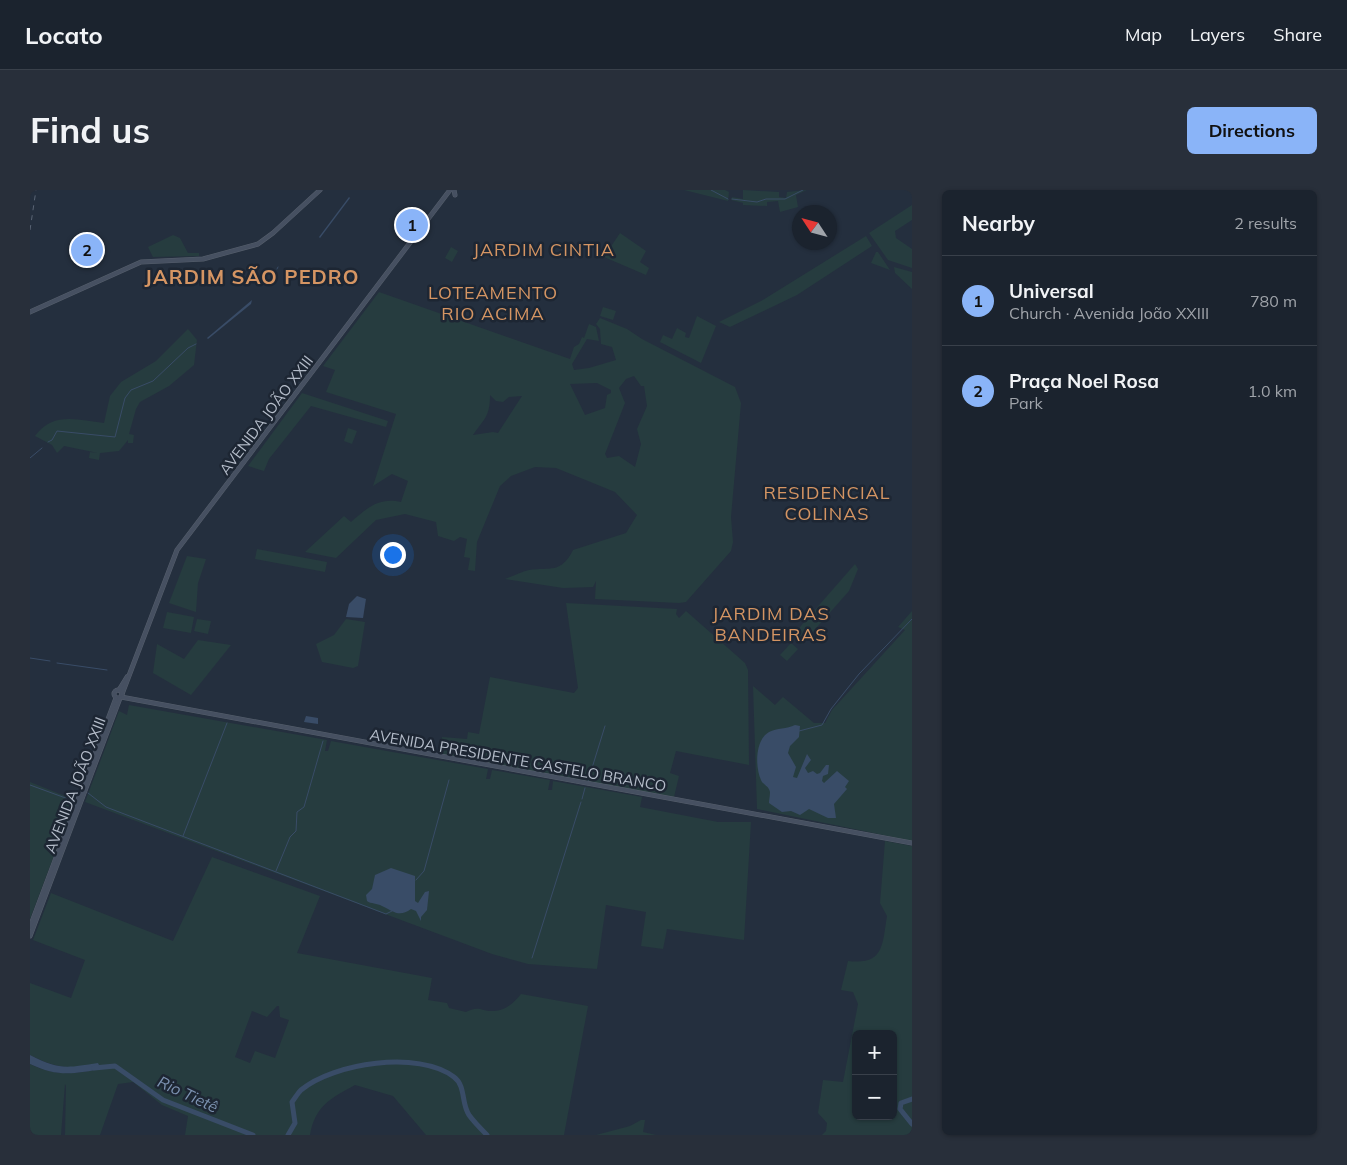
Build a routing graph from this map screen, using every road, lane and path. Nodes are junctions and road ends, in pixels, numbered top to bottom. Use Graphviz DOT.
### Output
graph roads {
  1 [pos="320,190"];
  2 [pos="450,190"];
  3 [pos="30,311"];
  4 [pos="120,696"];
  5 [pos="912,843"];
  6 [pos="30,927"];
  7 [pos="30,936"];
  1 -- 3 [label="main road"];
  2 -- 4 [label="main road, AVENIDA JOÃO XXIII"];
  4 -- 5 [label="main road, AVENIDA PRESIDENTE CASTELO BRANCO"];
  4 -- 6 [label="main road, AVENIDA JOÃO XXIII"];
  4 -- 7 [label="main road, AVENIDA JOÃO XXIII"];
}
